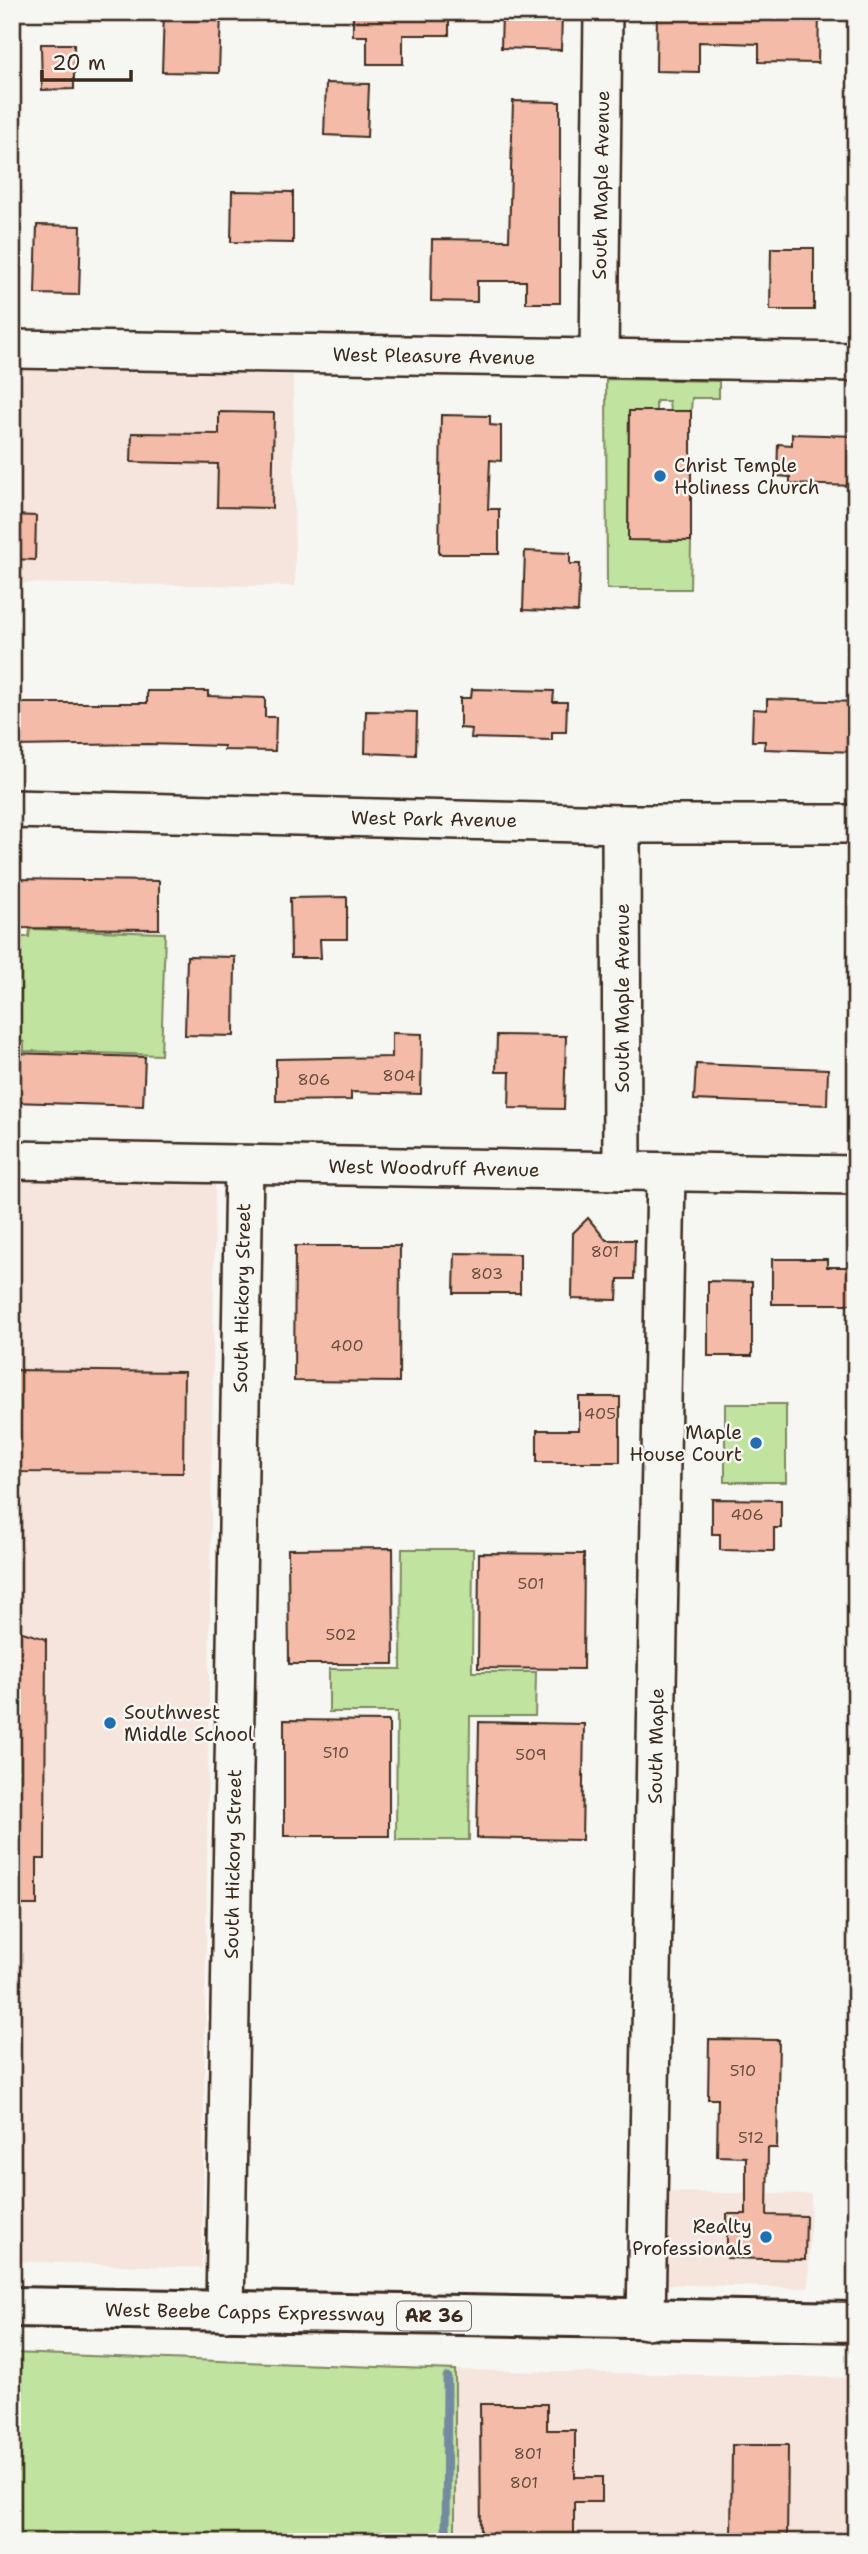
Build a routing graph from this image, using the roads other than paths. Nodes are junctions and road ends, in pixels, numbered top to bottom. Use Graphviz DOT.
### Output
graph roads {
  1 [pos="603,12"];
  2 [pos="12,349"];
  3 [pos="599,358"];
  4 [pos="856,362"];
  5 [pos="12,809"];
  6 [pos="621,824"];
  7 [pos="856,824"];
  8 [pos="12,1160"];
  9 [pos="244,1165"];
  10 [pos="622,1171"];
  11 [pos="666,1172"];
  12 [pos="856,1175"];
  13 [pos="12,2307"];
  14 [pos="225,2312"];
  15 [pos="646,2320"];
  16 [pos="856,2322"];
  1 -- 3 [label="street, South Maple Avenue"];
  2 -- 3 [label="street, West Pleasure Avenue"];
  3 -- 4 [label="street, West Pleasure Avenue"];
  5 -- 6 [label="street, West Park Avenue"];
  6 -- 7 [label="street, West Park Avenue"];
  6 -- 10 [label="street, South Maple Avenue"];
  8 -- 9 [label="street, West Woodruff Avenue"];
  9 -- 10 [label="street, West Woodruff Avenue"];
  9 -- 14 [label="street, South Hickory Street"];
  10 -- 11 [label="street, West Woodruff Avenue"];
  11 -- 12 [label="street, West Woodruff Avenue"];
  11 -- 15 [label="street, South Maple"];
  13 -- 14 [label="main road, West Beebe Capps Expressway / AR 36"];
  14 -- 15 [label="main road, West Beebe Capps Expressway / AR 36"];
  15 -- 16 [label="main road, West Beebe Capps Expressway / AR 36"];
}
